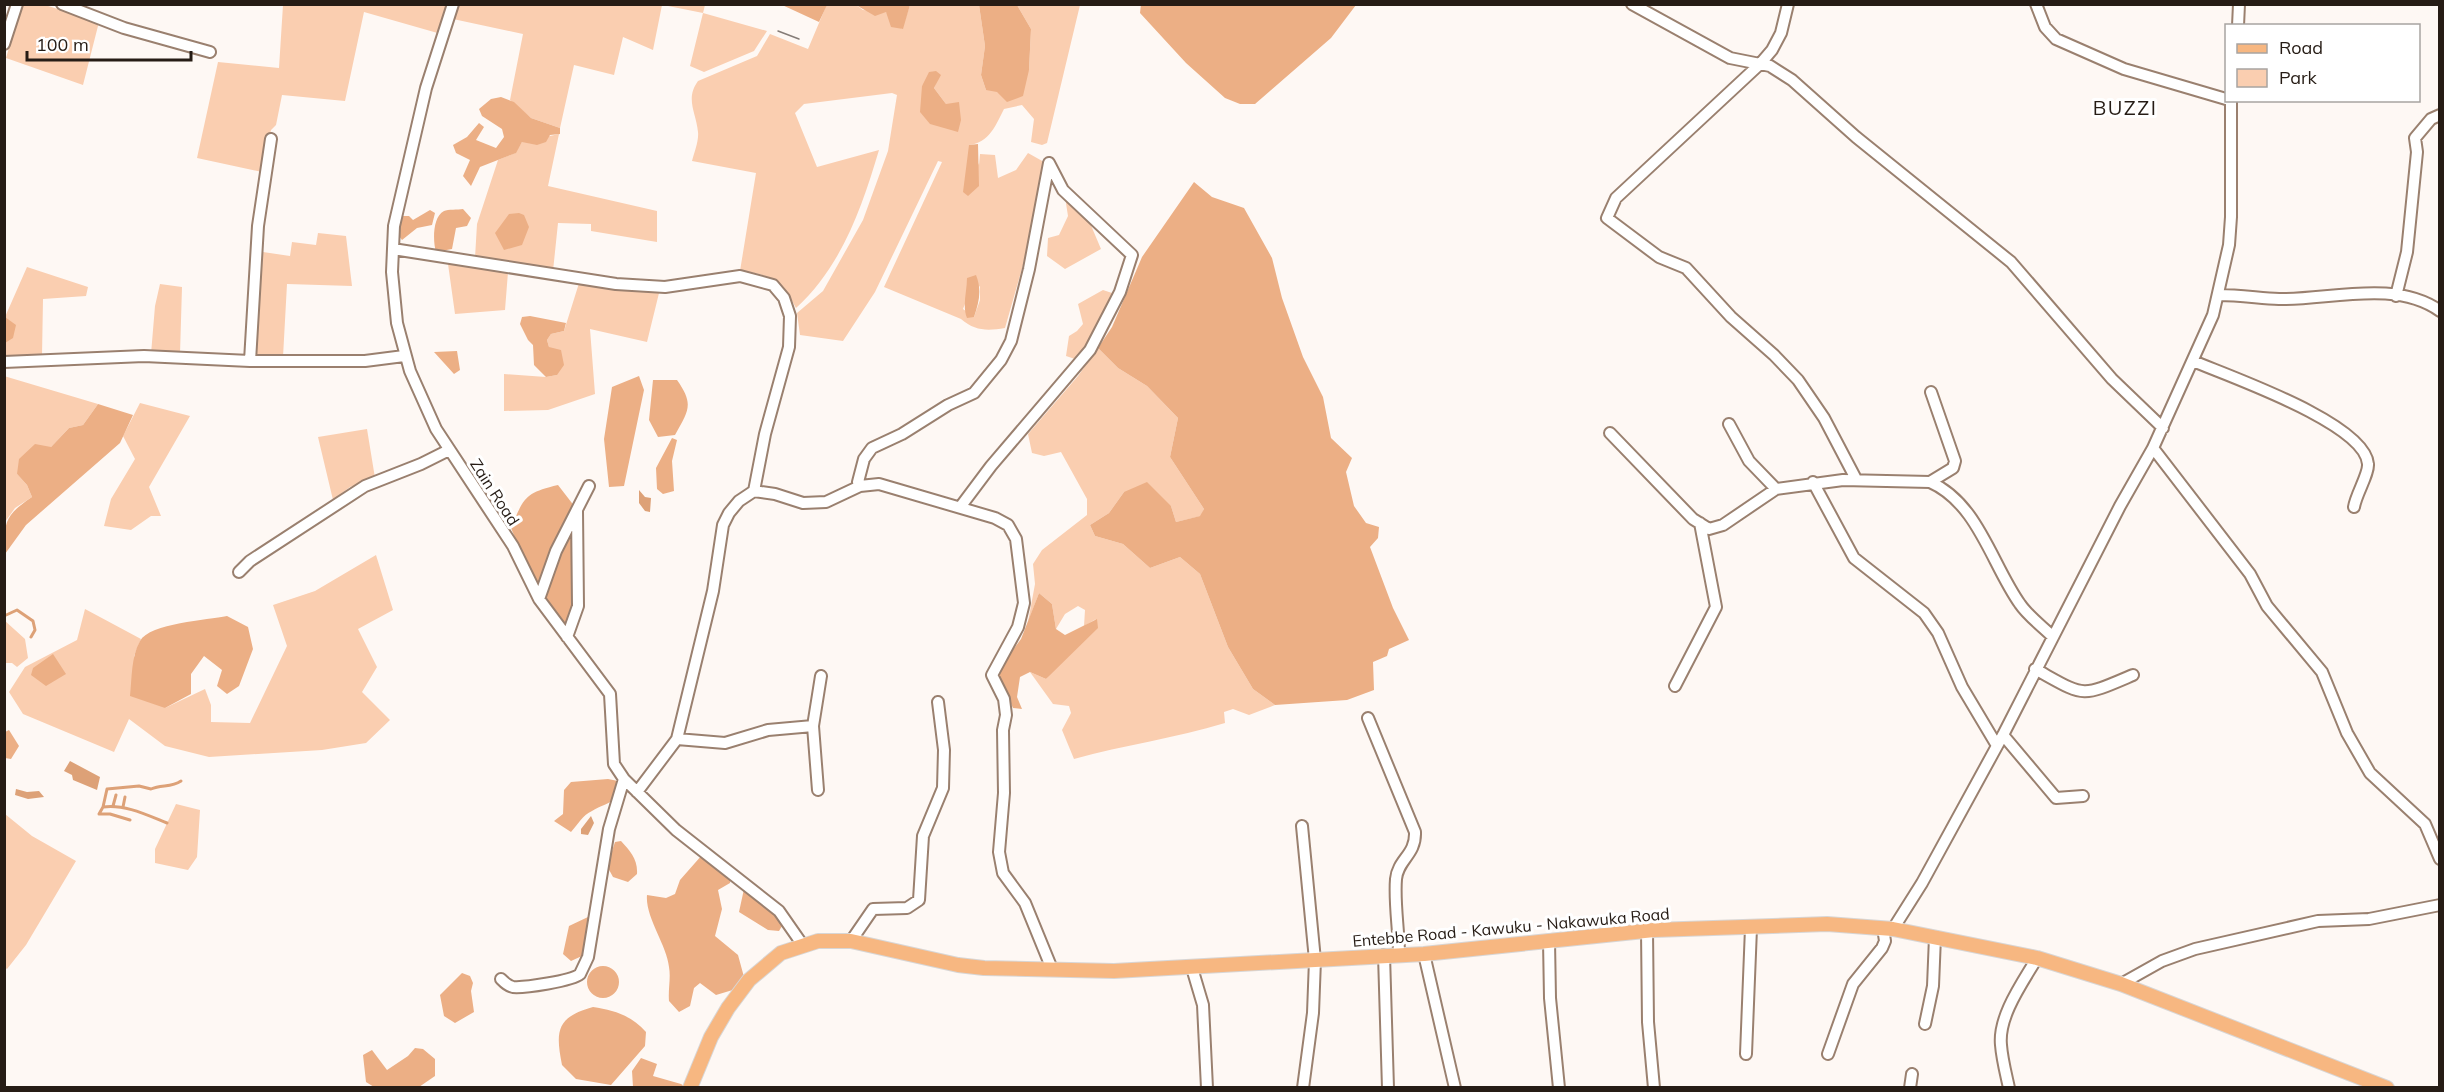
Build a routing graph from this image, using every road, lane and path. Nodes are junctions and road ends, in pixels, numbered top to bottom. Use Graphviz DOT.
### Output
graph roads {
  1 [pos="17,4"];
  2 [pos="62,4"];
  3 [pos="453,4"];
  4 [pos="1632,4"];
  5 [pos="1788,4"];
  6 [pos="2036,4"];
  7 [pos="2239,4"];
  8 [pos="2238,24"];
  9 [pos="4,44"];
  10 [pos="210,52"];
  11 [pos="1760,64"];
  12 [pos="2225,99"];
  13 [pos="2231,102"];
  14 [pos="2439,115"];
  15 [pos="271,139"];
  16 [pos="393,249"];
  17 [pos="2218,296"];
  18 [pos="2396,296"];
  19 [pos="2439,311"];
  20 [pos="404,356"];
  21 [pos="249,361"];
  22 [pos="2193,361"];
  23 [pos="4,362"];
  24 [pos="1931,392"];
  25 [pos="1729,424"];
  26 [pos="2163,428"];
  27 [pos="1610,434"];
  28 [pos="2153,448"];
  29 [pos="449,450"];
  30 [pos="1856,479"];
  31 [pos="1813,482"];
  32 [pos="1930,482"];
  33 [pos="589,486"];
  34 [pos="860,486"];
  35 [pos="1776,489"];
  36 [pos="754,491"];
  37 [pos="960,506"];
  38 [pos="2354,507"];
  39 [pos="578,511"];
  40 [pos="1700,523"];
  41 [pos="239,572"];
  42 [pos="539,599"];
  43 [pos="567,637"];
  44 [pos="2053,637"];
  45 [pos="2036,669"];
  46 [pos="2133,675"];
  47 [pos="821,676"];
  48 [pos="1676,686"];
  49 [pos="938,702"];
  50 [pos="1368,718"];
  51 [pos="813,726"];
  52 [pos="677,739"];
  53 [pos="1999,739"];
  54 [pos="624,779"];
  55 [pos="818,790"];
  56 [pos="637,792"];
  57 [pos="2083,796"];
  58 [pos="1302,826"];
  59 [pos="2439,859"];
  60 [pos="2439,905"];
  61 [pos="1751,928"];
  62 [pos="1888,928"];
  63 [pos="1647,931"];
  64 [pos="1935,937"];
  65 [pos="851,941"];
  66 [pos="1549,941"];
  67 [pos="802,944"];
  68 [pos="1424,954"];
  69 [pos="1399,955"];
  70 [pos="1384,956"];
  71 [pos="2037,958"];
  72 [pos="1316,960"];
  73 [pos="1192,968"];
  74 [pos="1052,969"];
  75 [pos="501,979"];
  76 [pos="2121,984"];
  77 [pos="1925,1024"];
  78 [pos="1746,1054"];
  79 [pos="1828,1054"];
  80 [pos="1912,1074"];
  81 [pos="690,1088"];
  82 [pos="1207,1088"];
  83 [pos="1303,1088"];
  84 [pos="1388,1088"];
  85 [pos="1455,1088"];
  86 [pos="1559,1088"];
  87 [pos="1654,1088"];
  88 [pos="1910,1088"];
  89 [pos="2009,1088"];
  90 [pos="2387,1088"];
  1 -- 9 [label="street"];
  2 -- 10 [label="street"];
  3 -- 16 [label="street, Zain Road"];
  4 -- 11 [label="street"];
  5 -- 11 [label="street"];
  6 -- 12 [label="street"];
  7 -- 8 [label="street"];
  11 -- 26 [label="street"];
  11 -- 30 [label="street"];
  13 -- 17 [label="street"];
  14 -- 18 [label="street"];
  15 -- 21 [label="street"];
  16 -- 20 [label="street, Zain Road"];
  16 -- 36 [label="street"];
  17 -- 18 [label="street"];
  17 -- 22 [label="street"];
  18 -- 19 [label="street"];
  20 -- 21 [label="street"];
  20 -- 29 [label="street, Zain Road"];
  21 -- 23 [label="street"];
  22 -- 26 [label="street"];
  22 -- 38 [label="street"];
  24 -- 32 [label="street"];
  25 -- 35 [label="street"];
  26 -- 28 [label="street"];
  27 -- 40 [label="street"];
  28 -- 44 [label="street"];
  28 -- 59 [label="street"];
  29 -- 41 [label="street"];
  29 -- 42 [label="street, Zain Road"];
  30 -- 31 [label="street"];
  30 -- 32 [label="street"];
  31 -- 35 [label="street"];
  31 -- 53 [label="street"];
  32 -- 44 [label="street"];
  33 -- 39 [label="street"];
  34 -- 36 [label="street"];
  34 -- 37 [label="street"];
  34 -- 37 [label="street"];
  35 -- 40 [label="street"];
  36 -- 52 [label="street"];
  37 -- 74 [label="street"];
  39 -- 42 [label="street"];
  39 -- 43 [label="street"];
  40 -- 48 [label="street"];
  42 -- 43 [label="street, Zain Road"];
  43 -- 54 [label="street, Zain Road"];
  44 -- 45 [label="street"];
  45 -- 46 [label="street"];
  45 -- 53 [label="street"];
  47 -- 51 [label="street"];
  49 -- 65 [label="street"];
  50 -- 69 [label="street"];
  51 -- 52 [label="street"];
  51 -- 55 [label="street"];
  52 -- 56 [label="street"];
  53 -- 57 [label="street"];
  53 -- 62 [label="street"];
  54 -- 56 [label="street, Zain Road"];
  54 -- 75 [label="street"];
  56 -- 67 [label="street, Zain Road"];
  58 -- 72 [label="street"];
  60 -- 76 [label="street"];
  61 -- 62 [label="main road, Entebbe Road - Kawuku - Nakawuka Road"];
  61 -- 63 [label="main road, Entebbe Road - Kawuku - Nakawuka Road"];
  61 -- 78 [label="street"];
  62 -- 64 [label="main road, Entebbe Road - Kawuku - Nakawuka Road"];
  62 -- 79 [label="street"];
  63 -- 66 [label="main road, Entebbe Road - Kawuku - Nakawuka Road"];
  63 -- 87 [label="street"];
  64 -- 71 [label="main road, Entebbe Road - Kawuku - Nakawuka Road"];
  64 -- 77 [label="street"];
  65 -- 67 [label="main road, Entebbe Road - Kawuku - Nakawuka Road"];
  65 -- 74 [label="main road, Entebbe Road - Kawuku - Nakawuka Road"];
  66 -- 68 [label="main road, Entebbe Road - Kawuku - Nakawuka Road"];
  66 -- 86 [label="street"];
  67 -- 81 [label="main road, Entebbe Road - Kawuku - Nakawuka Road"];
  68 -- 69 [label="main road, Entebbe Road - Kawuku - Nakawuka Road"];
  68 -- 85 [label="street"];
  69 -- 70 [label="main road, Entebbe Road - Kawuku - Nakawuka Road"];
  70 -- 72 [label="main road, Entebbe Road - Kawuku - Nakawuka Road"];
  70 -- 84 [label="street"];
  71 -- 76 [label="main road, Entebbe Road - Kawuku - Nakawuka Road"];
  71 -- 89 [label="street"];
  72 -- 73 [label="main road, Entebbe Road - Kawuku - Nakawuka Road"];
  72 -- 83 [label="street"];
  73 -- 74 [label="main road, Entebbe Road - Kawuku - Nakawuka Road"];
  73 -- 82 [label="street"];
  76 -- 90 [label="main road, Entebbe Road - Kawuku - Nakawuka Road"];
  80 -- 88 [label="street"];
}
